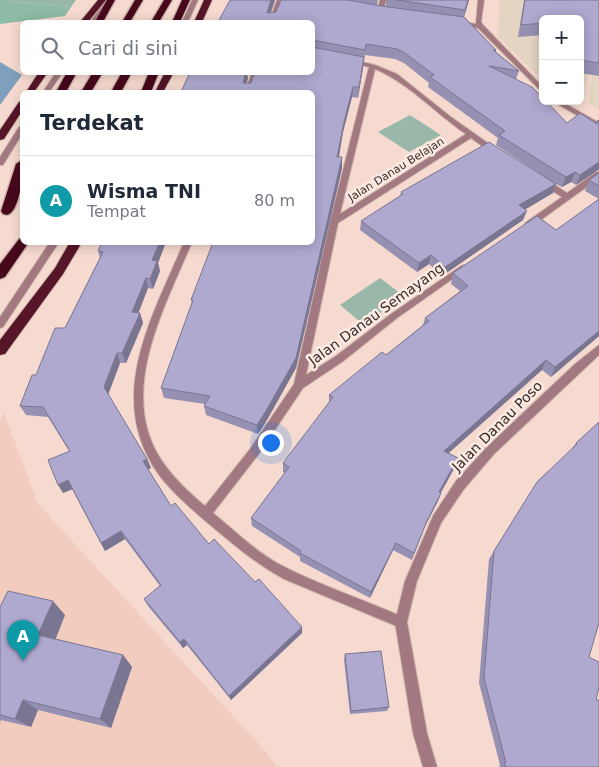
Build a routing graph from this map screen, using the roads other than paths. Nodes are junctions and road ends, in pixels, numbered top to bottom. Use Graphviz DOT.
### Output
graph roads {
  1 [pos="102,0"];
  2 [pos="110,0"];
  3 [pos="139,0"];
  4 [pos="168,0"];
  5 [pos="186,0"];
  6 [pos="195,0"];
  7 [pos="208,0"];
  8 [pos="280,0"];
  9 [pos="383,0"];
  10 [pos="481,0"];
  11 [pos="370,11"];
  12 [pos="380,12"];
  13 [pos="389,14"];
  14 [pos="86,20"];
  15 [pos="95,20"];
  16 [pos="100,20"];
  17 [pos="127,20"];
  18 [pos="156,20"];
  19 [pos="177,20"];
  20 [pos="186,20"];
  21 [pos="199,20"];
  22 [pos="273,20"];
  23 [pos="454,22"];
  24 [pos="480,26"];
  25 [pos="344,60"];
  26 [pos="373,66"];
  27 [pos="42,75"];
  28 [pos="58,75"];
  29 [pos="70,75"];
  30 [pos="96,75"];
  31 [pos="125,75"];
  32 [pos="154,75"];
  33 [pos="168,75"];
  34 [pos="254,75"];
  35 [pos="539,88"];
  36 [pos="31,90"];
  37 [pos="47,90"];
  38 [pos="62,90"];
  39 [pos="87,90"];
  40 [pos="117,90"];
  41 [pos="147,90"];
  42 [pos="160,90"];
  43 [pos="249,90"];
  44 [pos="562,105"];
  45 [pos="20,107"];
  46 [pos="599,126"];
  47 [pos="20,132"];
  48 [pos="470,135"];
  49 [pos="0,137"];
  50 [pos="503,156"];
  51 [pos="0,163"];
  52 [pos="20,169"];
  53 [pos="599,174"];
  54 [pos="535,176"];
  55 [pos="20,192"];
  56 [pos="568,197"];
  57 [pos="3,216"];
  58 [pos="334,222"];
  59 [pos="521,229"];
  60 [pos="22,245"];
  61 [pos="53,245"];
  62 [pos="74,245"];
  63 [pos="187,245"];
  64 [pos="473,262"];
  65 [pos="0,274"];
  66 [pos="0,324"];
  67 [pos="599,349"];
  68 [pos="0,350"];
  69 [pos="300,385"];
  70 [pos="206,514"];
  71 [pos="401,622"];
  72 [pos="430,767"];
  1 -- 14 [label="highway"];
  2 -- 15 [label="street"];
  2 -- 16 [label="highway"];
  3 -- 17 [label="highway"];
  4 -- 18 [label="highway"];
  5 -- 19 [label="highway"];
  6 -- 20 [label="street"];
  7 -- 21 [label="highway"];
  8 -- 22 [label="street"];
  9 -- 12 [label="street"];
  10 -- 24 [label="street"];
  11 -- 12 [label="street"];
  12 -- 13 [label="street"];
  23 -- 24 [label="street"];
  24 -- 35 [label="street"];
  25 -- 26 [label="street"];
  26 -- 48 [label="street"];
  26 -- 58 [label="street"];
  27 -- 36 [label="highway"];
  28 -- 37 [label="street"];
  29 -- 38 [label="highway"];
  30 -- 39 [label="highway"];
  31 -- 40 [label="highway"];
  32 -- 41 [label="highway"];
  33 -- 42 [label="highway"];
  34 -- 43 [label="street"];
  44 -- 46 [label="street"];
  45 -- 49 [label="highway"];
  47 -- 51 [label="street"];
  48 -- 50 [label="street"];
  48 -- 58 [label="street, Jalan Danau Belajan"];
  52 -- 57 [label="highway"];
  53 -- 56 [label="street"];
  54 -- 56 [label="street"];
  55 -- 57 [label="highway"];
  56 -- 59 [label="street"];
  58 -- 69 [label="street"];
  60 -- 65 [label="highway"];
  61 -- 66 [label="street"];
  62 -- 68 [label="highway"];
  63 -- 70 [label="street"];
  64 -- 69 [label="street, Jalan Danau Semayang"];
  67 -- 71 [label="street, Jalan Danau Poso"];
  69 -- 70 [label="street, Jalan Danau Semayang"];
  70 -- 71 [label="street"];
  71 -- 72 [label="street, Jalan Danau Poso"];
}
